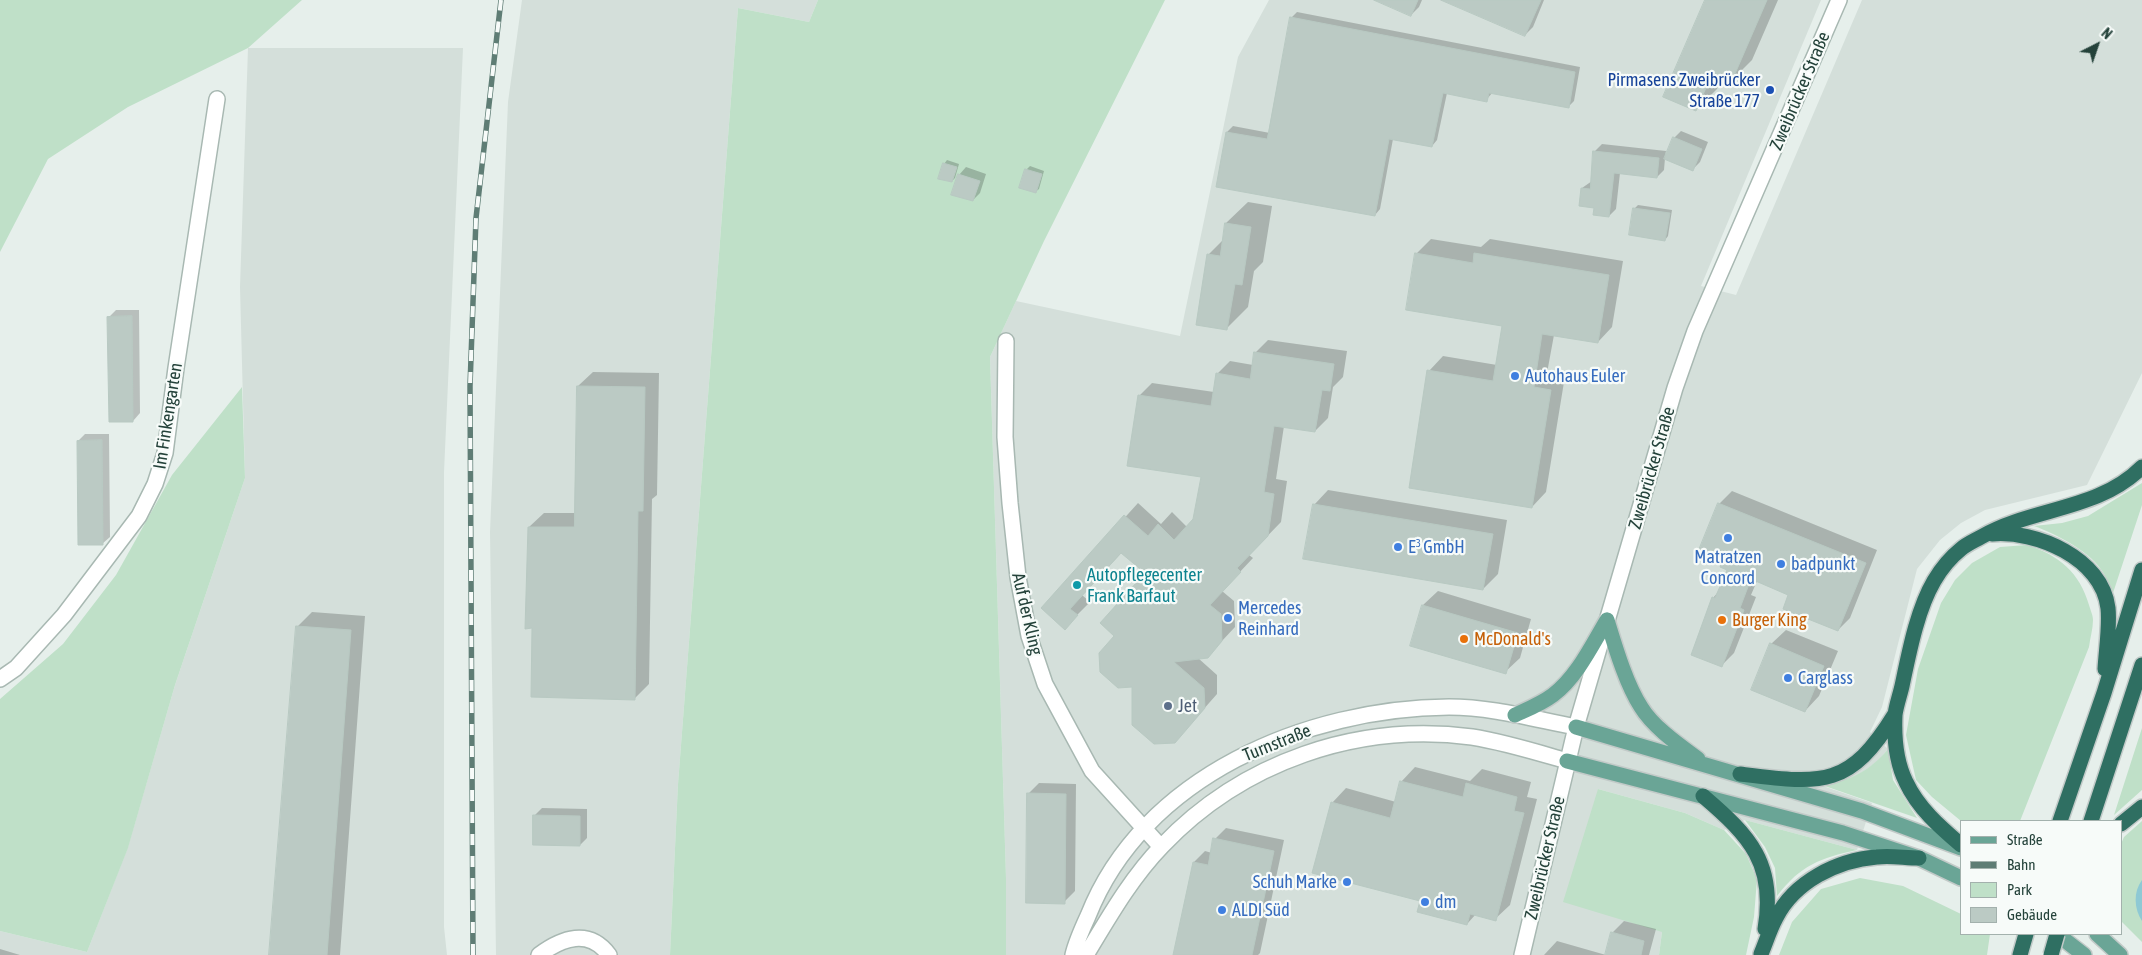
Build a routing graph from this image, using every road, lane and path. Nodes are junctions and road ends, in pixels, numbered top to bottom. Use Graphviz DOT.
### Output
graph roads {
  1 [pos="1839,0"];
  2 [pos="217,99"];
  3 [pos="1006,341"];
  4 [pos="2142,466"];
  5 [pos="1985,535"];
  6 [pos="2142,570"];
  7 [pos="1607,620"];
  8 [pos="2142,665"];
  9 [pos="0,680"];
  10 [pos="2104,693"];
  11 [pos="1895,714"];
  12 [pos="1515,715"];
  13 [pos="1576,728"];
  14 [pos="1568,761"];
  15 [pos="1703,763"];
  16 [pos="1740,774"];
  17 [pos="1703,796"];
  18 [pos="2142,807"];
  19 [pos="2061,820"];
  20 [pos="2092,820"];
  21 [pos="2122,823"];
  22 [pos="1143,829"];
  23 [pos="1960,846"];
  24 [pos="1161,847"];
  25 [pos="1960,847"];
  26 [pos="1919,858"];
  27 [pos="1960,878"];
  28 [pos="2026,935"];
  29 [pos="2057,935"];
  30 [pos="2058,935"];
  31 [pos="2098,935"];
  32 [pos="1761,954"];
  33 [pos="540,955"];
  34 [pos="609,955"];
  35 [pos="1074,955"];
  36 [pos="1086,955"];
  37 [pos="1522,955"];
  38 [pos="2020,955"];
  39 [pos="2051,955"];
  40 [pos="2084,955"];
  41 [pos="2120,955"];
  1 -- 7 [label="street, Zweibrücker Straße"];
  2 -- 9 [label="street, Im Finkengarten"];
  3 -- 22 [label="street, Auf der Kling"];
  4 -- 5 [label="highway"];
  5 -- 10 [label="highway"];
  5 -- 11 [label="highway"];
  6 -- 10 [label="highway"];
  7 -- 12 [label="main road"];
  7 -- 13 [label="street, Zweibrücker Straße"];
  7 -- 15 [label="main road"];
  8 -- 20 [label="highway"];
  10 -- 19 [label="highway"];
  11 -- 16 [label="highway"];
  11 -- 23 [label="highway"];
  12 -- 13 [label="street, Turnstraße"];
  12 -- 22 [label="street, Turnstraße"];
  13 -- 14 [label="street, Zweibrücker Straße"];
  13 -- 15 [label="main road"];
  14 -- 17 [label="main road"];
  14 -- 24 [label="street, Turnstraße"];
  14 -- 37 [label="street, Zweibrücker Straße"];
  15 -- 16 [label="main road"];
  16 -- 25 [label="main road"];
  17 -- 26 [label="main road"];
  17 -- 32 [label="highway"];
  18 -- 21 [label="highway"];
  22 -- 24 [label="street, Auf der Kling"];
  22 -- 35 [label="street, Turnstraße"];
  24 -- 36 [label="street, Turnstraße"];
  26 -- 27 [label="main road"];
  26 -- 32 [label="highway"];
  28 -- 38 [label="highway"];
  29 -- 39 [label="highway, bridge"];
  30 -- 40 [label="main road"];
  31 -- 41 [label="main road"];
  33 -- 34 [label="street"];
}
